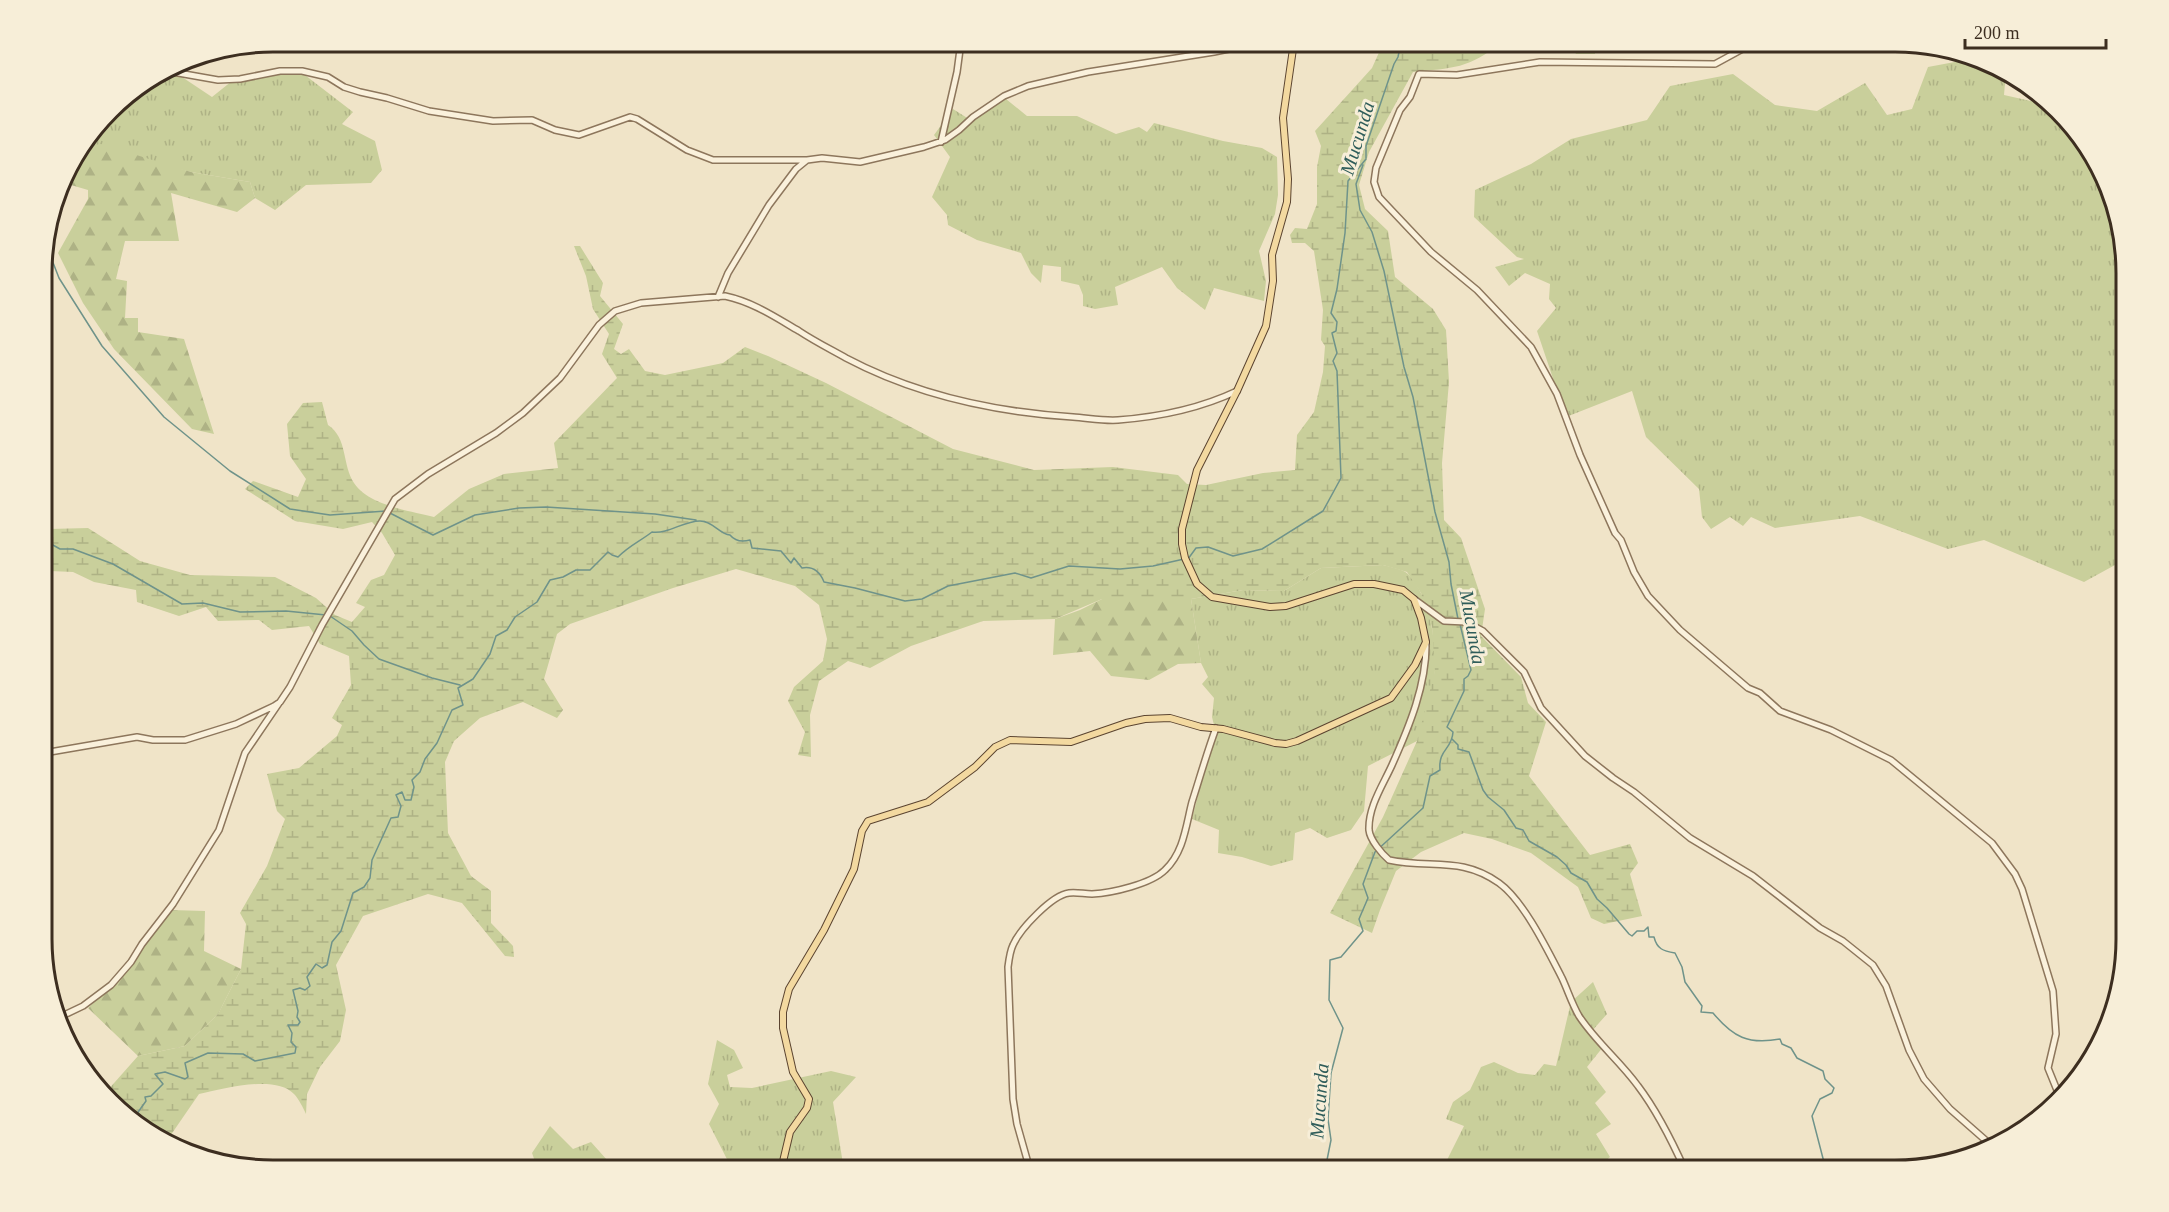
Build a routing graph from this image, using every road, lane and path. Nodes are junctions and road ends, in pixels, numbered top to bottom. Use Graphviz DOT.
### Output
graph roads {
  1 [pos="960,52"];
  2 [pos="1215,52"];
  3 [pos="1293,52"];
  4 [pos="1737,52"];
  5 [pos="180,73"];
  6 [pos="941,142"];
  7 [pos="807,160"];
  8 [pos="718,297"];
  9 [pos="1237,391"];
  10 [pos="1414,599"];
  11 [pos="1426,642"];
  12 [pos="280,702"];
  13 [pos="1216,728"];
  14 [pos="52,752"];
  15 [pos="66,1014"];
  16 [pos="2057,1090"];
  17 [pos="1986,1140"];
  18 [pos="783,1160"];
  19 [pos="1027,1160"];
  20 [pos="1681,1160"];
  1 -- 6 [label="street"];
  2 -- 6 [label="street"];
  3 -- 9 [label="main road"];
  4 -- 16 [label="street"];
  5 -- 7 [label="street"];
  6 -- 7 [label="street"];
  7 -- 8 [label="street"];
  8 -- 9 [label="street"];
  8 -- 12 [label="street"];
  9 -- 10 [label="main road"];
  10 -- 11 [label="main road"];
  10 -- 17 [label="street"];
  11 -- 13 [label="main road"];
  11 -- 20 [label="street"];
  12 -- 14 [label="street"];
  12 -- 15 [label="street"];
  13 -- 18 [label="main road"];
  13 -- 19 [label="street"];
}
